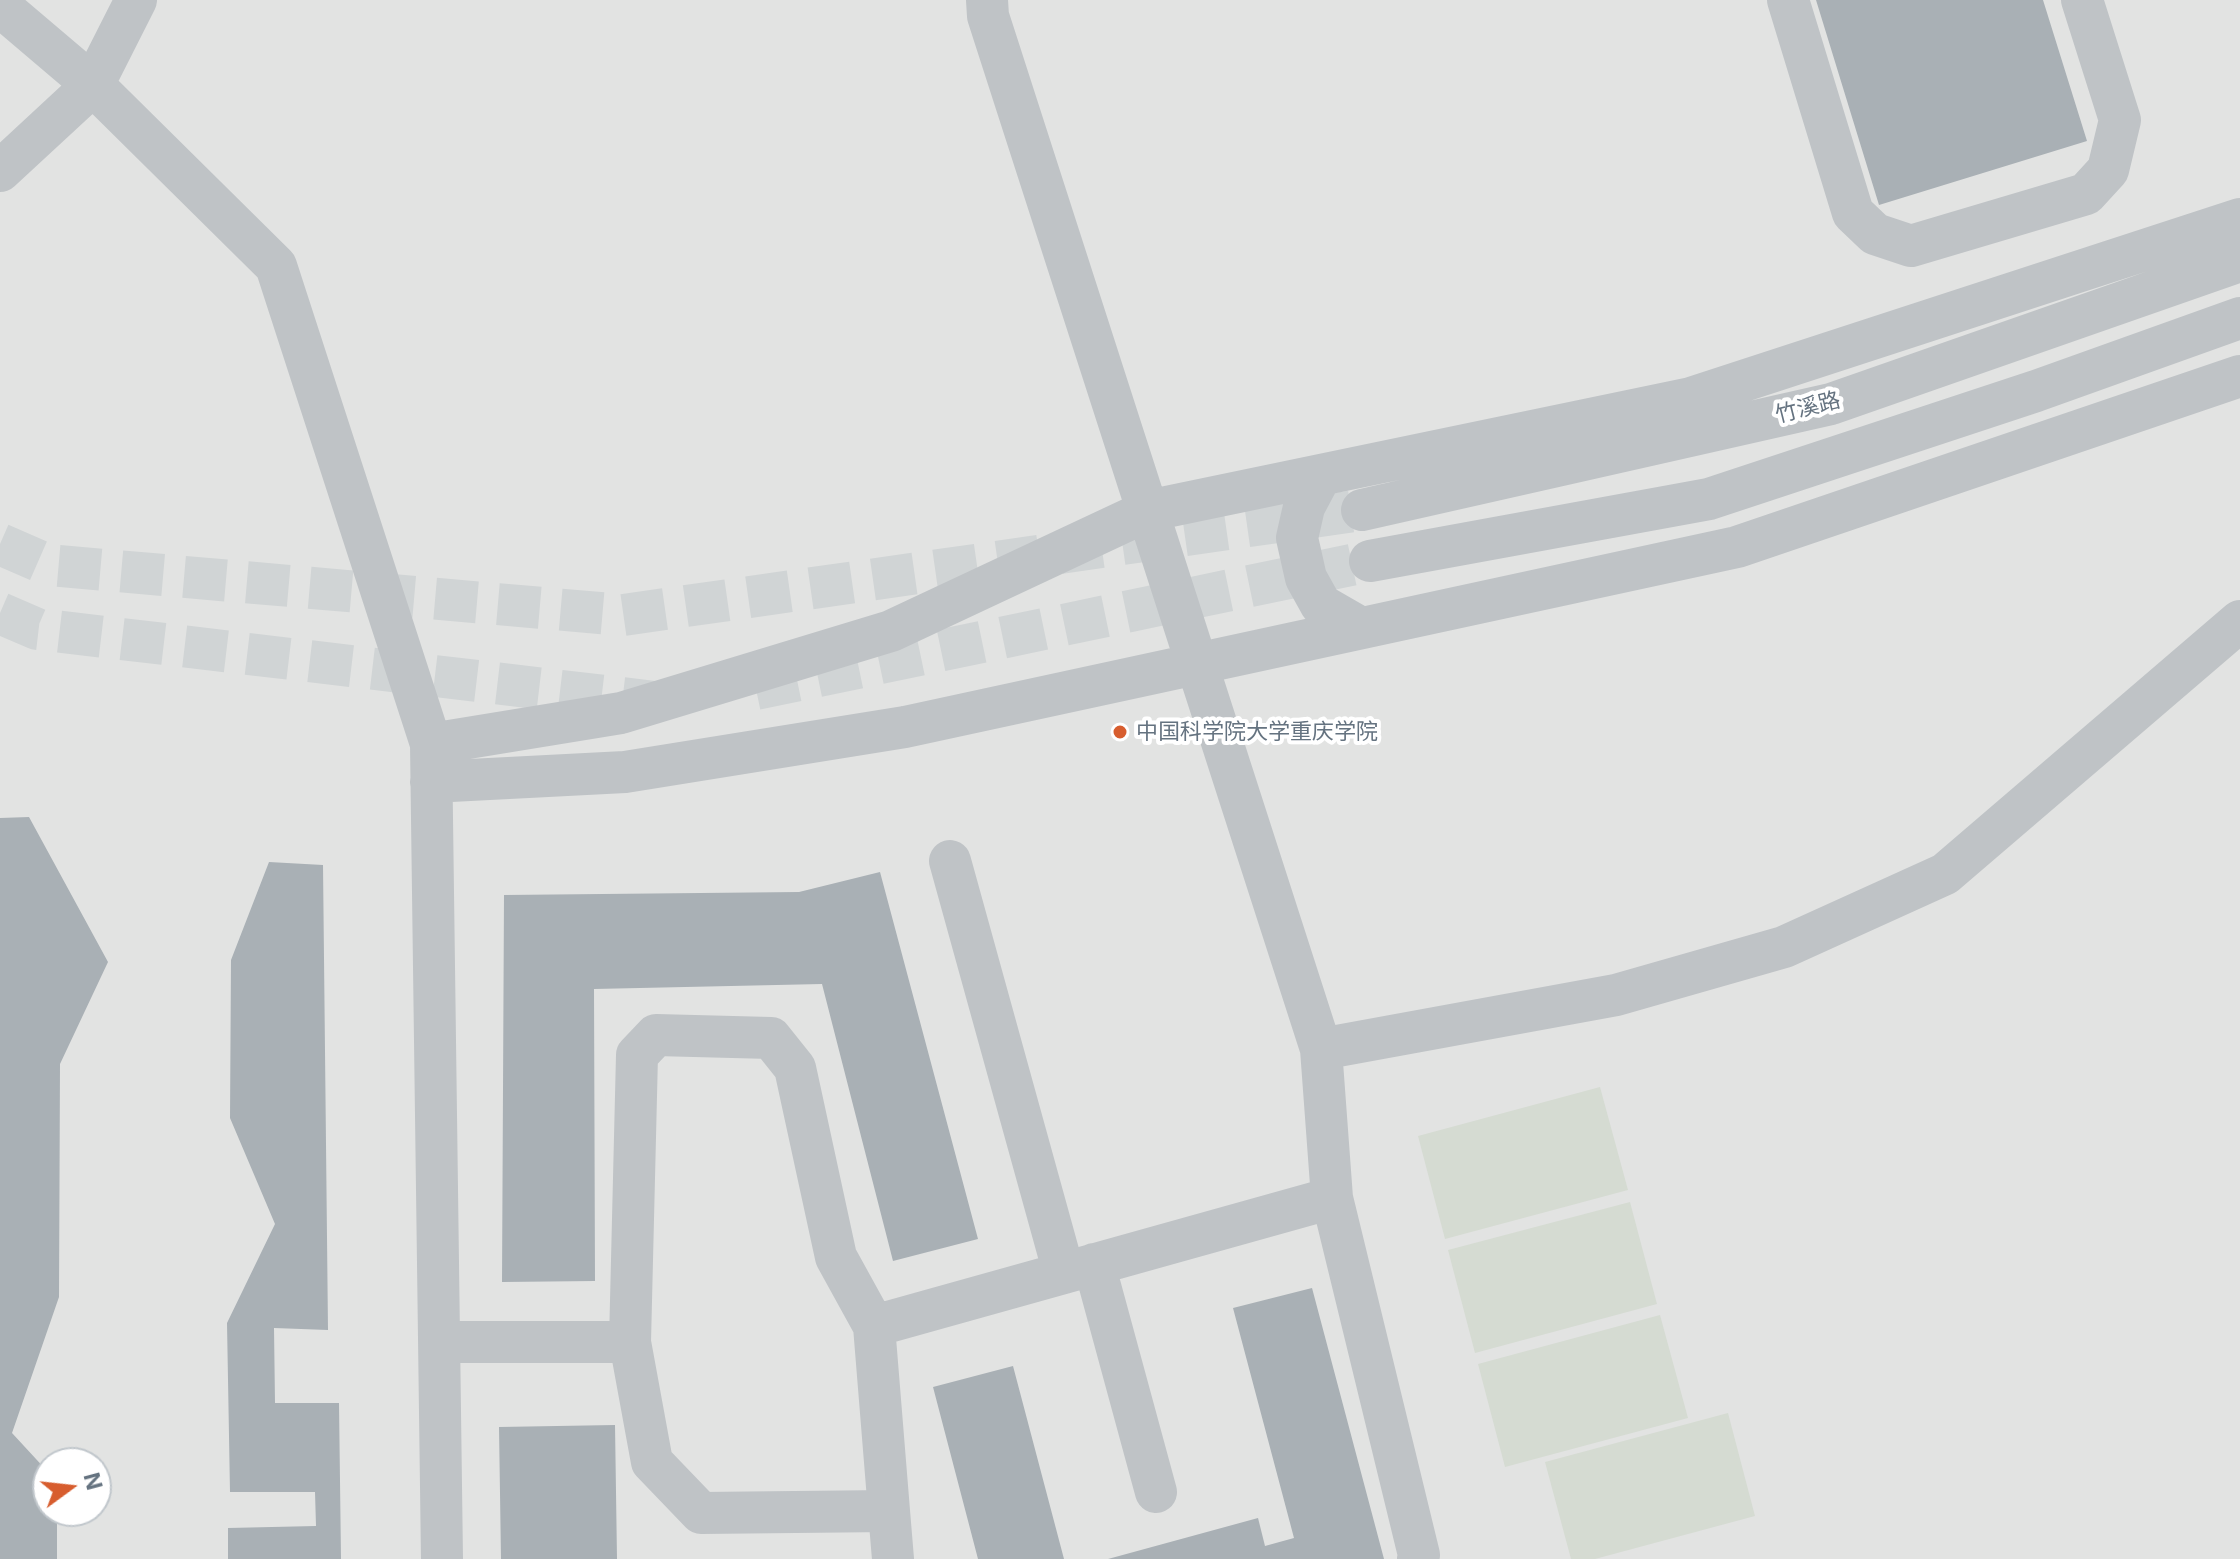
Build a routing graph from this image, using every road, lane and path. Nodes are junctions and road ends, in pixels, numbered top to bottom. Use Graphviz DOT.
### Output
graph roads {
  1 [pos="136,0"];
  2 [pos="987,0"];
  3 [pos="1788,0"];
  4 [pos="2082,0"];
  5 [pos="0,6"];
  6 [pos="93,85"];
  7 [pos="0,171"];
  8 [pos="2240,219"];
  9 [pos="2240,261"];
  10 [pos="2240,318"];
  11 [pos="2240,376"];
  12 [pos="1321,475"];
  13 [pos="1362,510"];
  14 [pos="1147,511"];
  15 [pos="1370,561"];
  16 [pos="2240,621"];
  17 [pos="1361,628"];
  18 [pos="1197,663"];
  19 [pos="431,763"];
  20 [pos="950,861"];
  21 [pos="1321,1049"];
  22 [pos="1332,1198"];
  23 [pos="1079,1268"];
  24 [pos="874,1326"];
  25 [pos="440,1342"];
  26 [pos="630,1342"];
  27 [pos="1156,1492"];
  28 [pos="889,1511"];
  29 [pos="442,1559"];
  30 [pos="893,1559"];
  31 [pos="1418,1559"];
  1 -- 6 [label="street"];
  2 -- 14 [label="street"];
  3 -- 4 [label="street"];
  5 -- 6 [label="street"];
  6 -- 7 [label="street"];
  6 -- 19 [label="street"];
  8 -- 12 [label="street"];
  9 -- 13 [label="street, 竹溪路"];
  10 -- 15 [label="street"];
  11 -- 17 [label="street"];
  12 -- 14 [label="street"];
  12 -- 17 [label="street"];
  14 -- 18 [label="street"];
  14 -- 19 [label="street"];
  16 -- 21 [label="street"];
  17 -- 18 [label="street"];
  18 -- 19 [label="street"];
  18 -- 21 [label="street"];
  19 -- 25 [label="street"];
  20 -- 23 [label="street"];
  21 -- 22 [label="street"];
  22 -- 23 [label="street"];
  22 -- 31 [label="street"];
  23 -- 24 [label="street"];
  23 -- 27 [label="street"];
  24 -- 26 [label="street"];
  24 -- 28 [label="street"];
  25 -- 26 [label="street"];
  25 -- 29 [label="street"];
  26 -- 28 [label="street"];
  28 -- 30 [label="street"];
}
